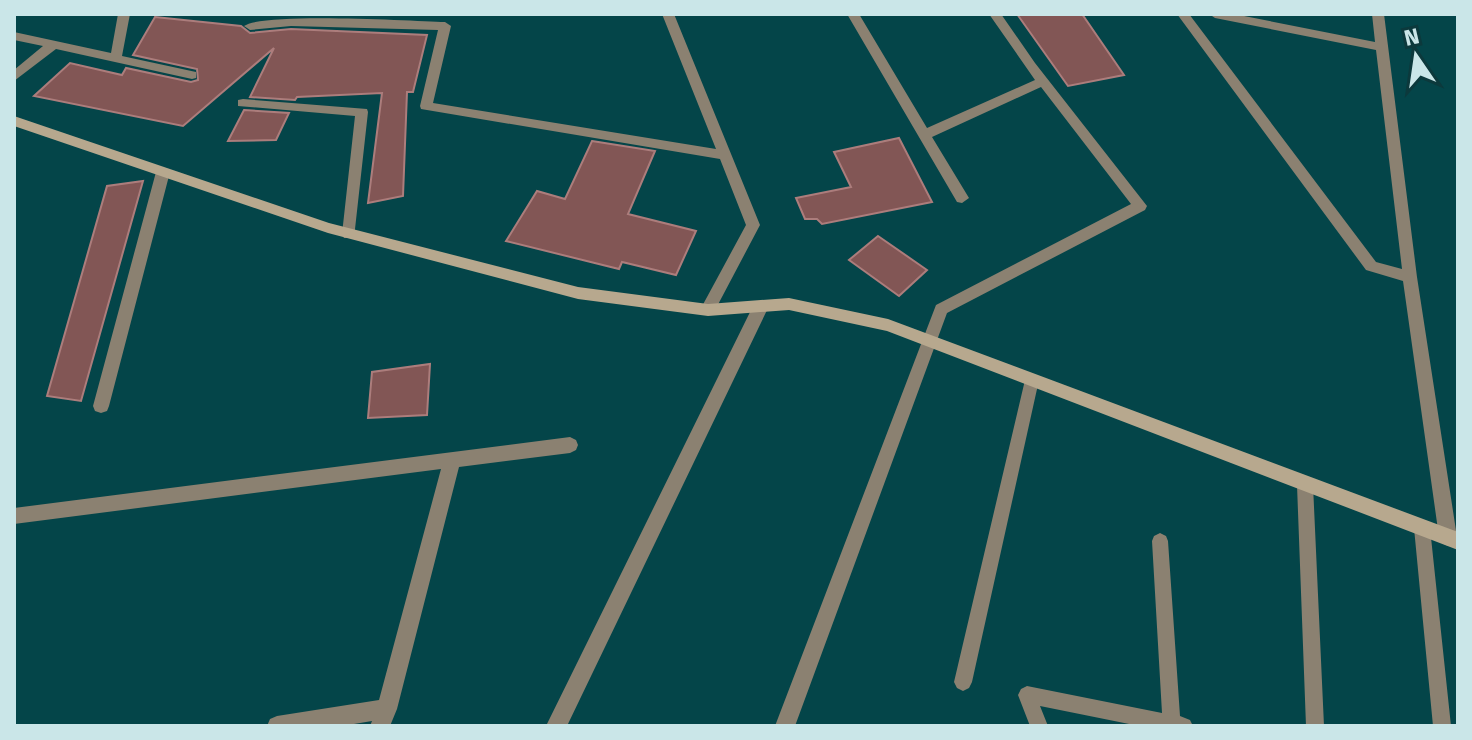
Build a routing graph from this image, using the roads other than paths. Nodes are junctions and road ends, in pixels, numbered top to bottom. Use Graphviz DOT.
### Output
graph roads {
  1 [pos="124,14"];
  2 [pos="668,14"];
  3 [pos="853,14"];
  4 [pos="995,14"];
  5 [pos="1183,14"];
  6 [pos="1215,14"];
  7 [pos="1378,14"];
  8 [pos="292,18"];
  9 [pos="421,20"];
  10 [pos="250,26"];
  11 [pos="14,36"];
  12 [pos="54,44"];
  13 [pos="1382,47"];
  14 [pos="116,57"];
  15 [pos="192,75"];
  16 [pos="14,77"];
  17 [pos="1043,81"];
  18 [pos="243,103"];
  19 [pos="14,121"];
  20 [pos="924,135"];
  21 [pos="725,155"];
  22 [pos="163,172"];
  23 [pos="962,198"];
  24 [pos="349,234"];
  25 [pos="1410,277"];
  26 [pos="761,306"];
  27 [pos="708,310"];
  28 [pos="928,341"];
  29 [pos="1032,380"];
  30 [pos="101,406"];
  31 [pos="570,445"];
  32 [pos="451,463"];
  33 [pos="1305,485"];
  34 [pos="14,516"];
  35 [pos="1422,528"];
  36 [pos="1453,539"];
  37 [pos="1160,541"];
  38 [pos="963,682"];
  39 [pos="384,718"];
  40 [pos="1176,725"];
  41 [pos="277,726"];
  42 [pos="556,726"];
  43 [pos="785,726"];
  44 [pos="1039,726"];
  45 [pos="1315,726"];
  46 [pos="1442,726"];
  1 -- 14 [label="street"];
  2 -- 21 [label="street"];
  3 -- 20 [label="street"];
  4 -- 17 [label="street"];
  5 -- 25 [label="street"];
  6 -- 13 [label="street"];
  7 -- 13 [label="street"];
  8 -- 9 [label="street"];
  8 -- 10 [label="street"];
  9 -- 21 [label="street"];
  11 -- 12 [label="street"];
  12 -- 14 [label="street"];
  12 -- 16 [label="street"];
  13 -- 25 [label="street"];
  14 -- 15 [label="street"];
  17 -- 20 [label="street"];
  17 -- 28 [label="street"];
  18 -- 24 [label="street"];
  19 -- 22 [label="street"];
  20 -- 23 [label="street"];
  21 -- 27 [label="street"];
  22 -- 24 [label="street"];
  22 -- 30 [label="street"];
  24 -- 27 [label="street"];
  25 -- 36 [label="street"];
  26 -- 27 [label="street"];
  26 -- 28 [label="street"];
  26 -- 42 [label="street"];
  28 -- 29 [label="street"];
  28 -- 43 [label="street"];
  29 -- 33 [label="street"];
  29 -- 38 [label="lane"];
  31 -- 32 [label="street"];
  32 -- 34 [label="street"];
  32 -- 39 [label="street"];
  33 -- 35 [label="street"];
  33 -- 45 [label="lane"];
  35 -- 36 [label="street"];
  35 -- 46 [label="lane"];
  37 -- 40 [label="lane"];
  39 -- 41 [label="street"];
  40 -- 44 [label="lane"];
}
